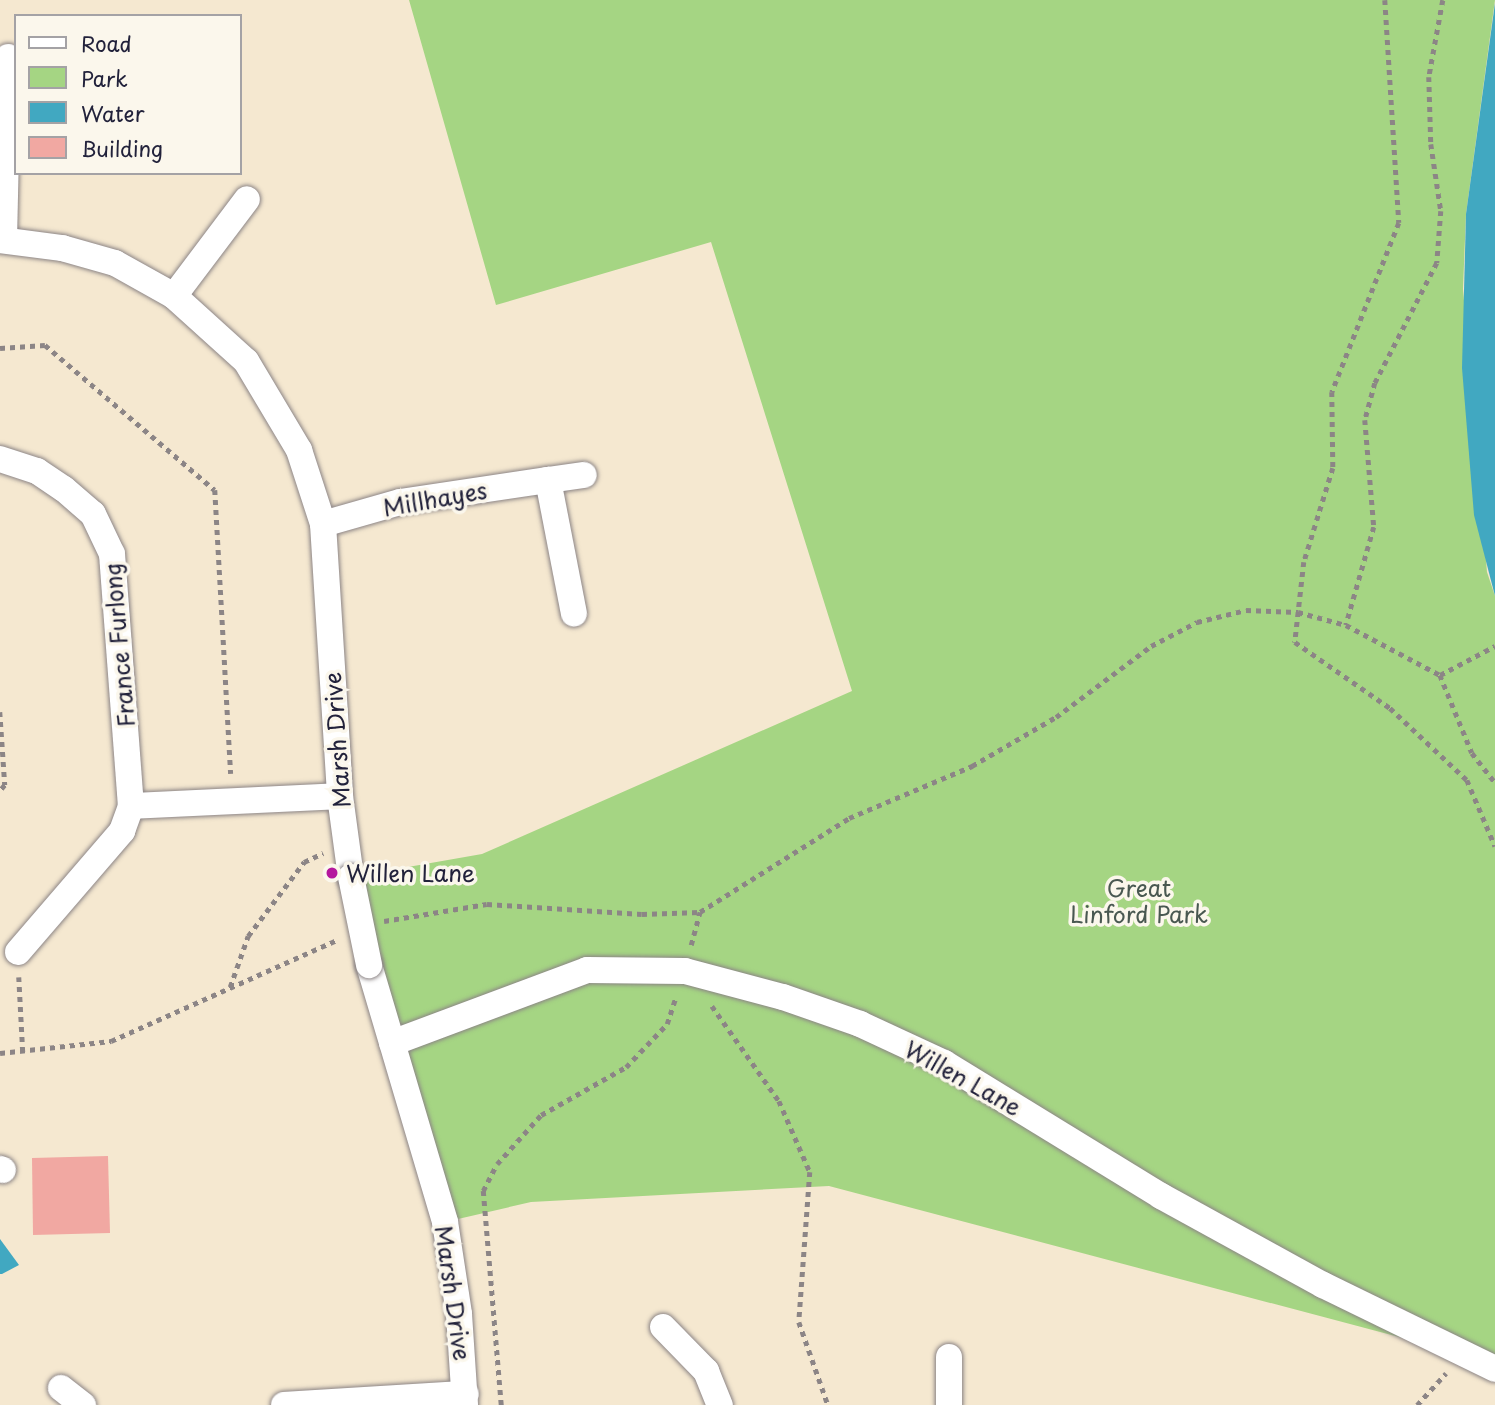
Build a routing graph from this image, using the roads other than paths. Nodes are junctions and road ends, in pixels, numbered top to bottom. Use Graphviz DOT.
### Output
graph roads {
  1 [pos="8,57"];
  2 [pos="247,199"];
  3 [pos="2,240"];
  4 [pos="174,296"];
  5 [pos="0,458"];
  6 [pos="584,475"];
  7 [pos="548,480"];
  8 [pos="323,524"];
  9 [pos="574,614"];
  10 [pos="340,796"];
  11 [pos="131,806"];
  12 [pos="18,952"];
  13 [pos="392,1043"];
  14 [pos="663,1326"];
  15 [pos="949,1357"];
  16 [pos="1495,1369"];
  17 [pos="61,1388"];
  18 [pos="465,1399"];
  19 [pos="83,1405"];
  20 [pos="284,1405"];
  21 [pos="720,1405"];
  22 [pos="949,1405"];
  1 -- 3 [label="street"];
  2 -- 4 [label="street"];
  3 -- 4 [label="street, Marsh Drive"];
  4 -- 8 [label="street, Marsh Drive"];
  5 -- 11 [label="street, France Furlong"];
  6 -- 7 [label="street, Millhayes"];
  7 -- 8 [label="street, Millhayes"];
  7 -- 9 [label="street"];
  8 -- 10 [label="street, Marsh Drive"];
  10 -- 11 [label="street"];
  10 -- 13 [label="street, Marsh Drive, bridge"];
  11 -- 12 [label="street, France Furlong"];
  13 -- 16 [label="street, Willen Lane"];
  13 -- 18 [label="street, Marsh Drive"];
  14 -- 21 [label="street"];
  15 -- 22 [label="street"];
  17 -- 19 [label="street"];
  18 -- 20 [label="street"];
}
